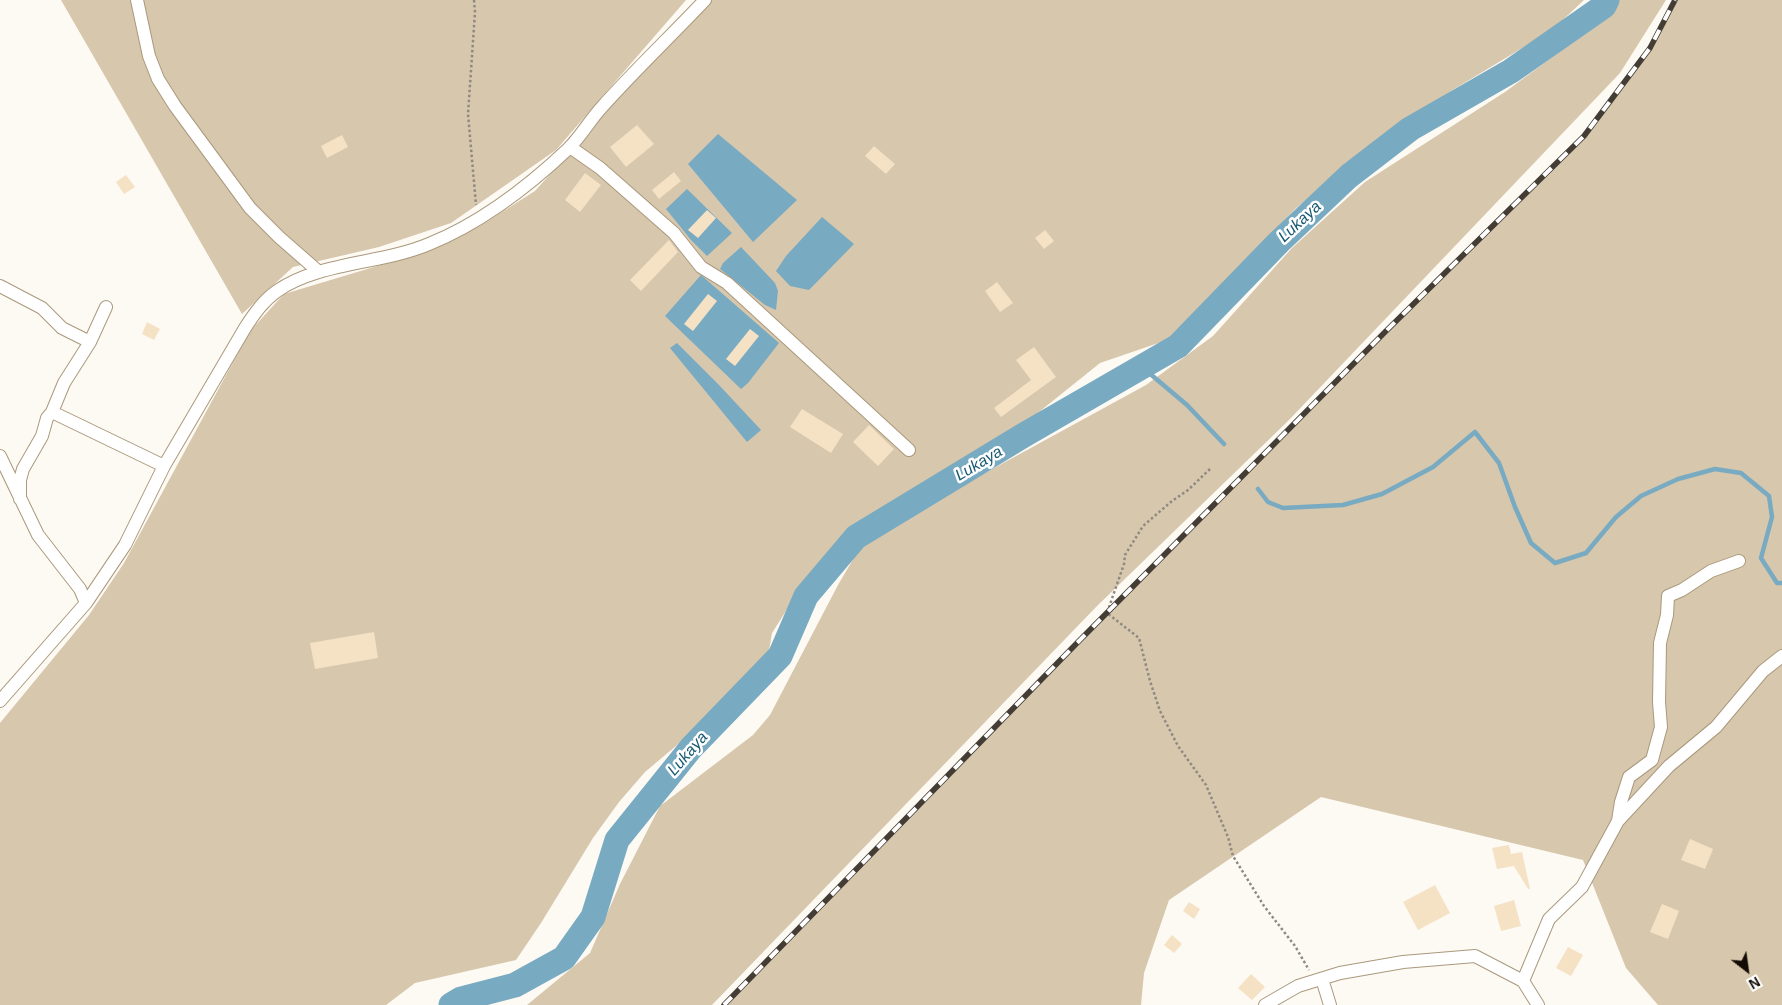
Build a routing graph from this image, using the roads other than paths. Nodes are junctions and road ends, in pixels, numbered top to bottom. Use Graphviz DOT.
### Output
graph roads {
  1 [pos="137,0"];
  2 [pos="705,0"];
  3 [pos="570,147"];
  4 [pos="319,272"];
  5 [pos="0,286"];
  6 [pos="106,307"];
  7 [pos="90,342"];
  8 [pos="52,412"];
  9 [pos="909,450"];
  10 [pos="0,456"];
  11 [pos="164,466"];
  12 [pos="20,499"];
  13 [pos="1739,561"];
  14 [pos="86,603"];
  15 [pos="1782,656"];
  16 [pos="0,700"];
  17 [pos="1618,821"];
  18 [pos="1318,980"];
  19 [pos="1524,981"];
  20 [pos="1265,1005"];
  21 [pos="1330,1005"];
  22 [pos="1538,1005"];
  1 -- 4 [label="street"];
  2 -- 3 [label="street"];
  3 -- 4 [label="street"];
  3 -- 9 [label="street"];
  4 -- 11 [label="street"];
  5 -- 7 [label="street"];
  6 -- 7 [label="street"];
  7 -- 8 [label="street"];
  8 -- 11 [label="street"];
  8 -- 12 [label="street"];
  10 -- 12 [label="street"];
  11 -- 14 [label="street"];
  12 -- 14 [label="street"];
  13 -- 17 [label="street"];
  14 -- 16 [label="street"];
  15 -- 17 [label="street"];
  17 -- 19 [label="street"];
  18 -- 19 [label="street"];
  18 -- 20 [label="street"];
  18 -- 21 [label="street"];
  19 -- 22 [label="street"];
}
